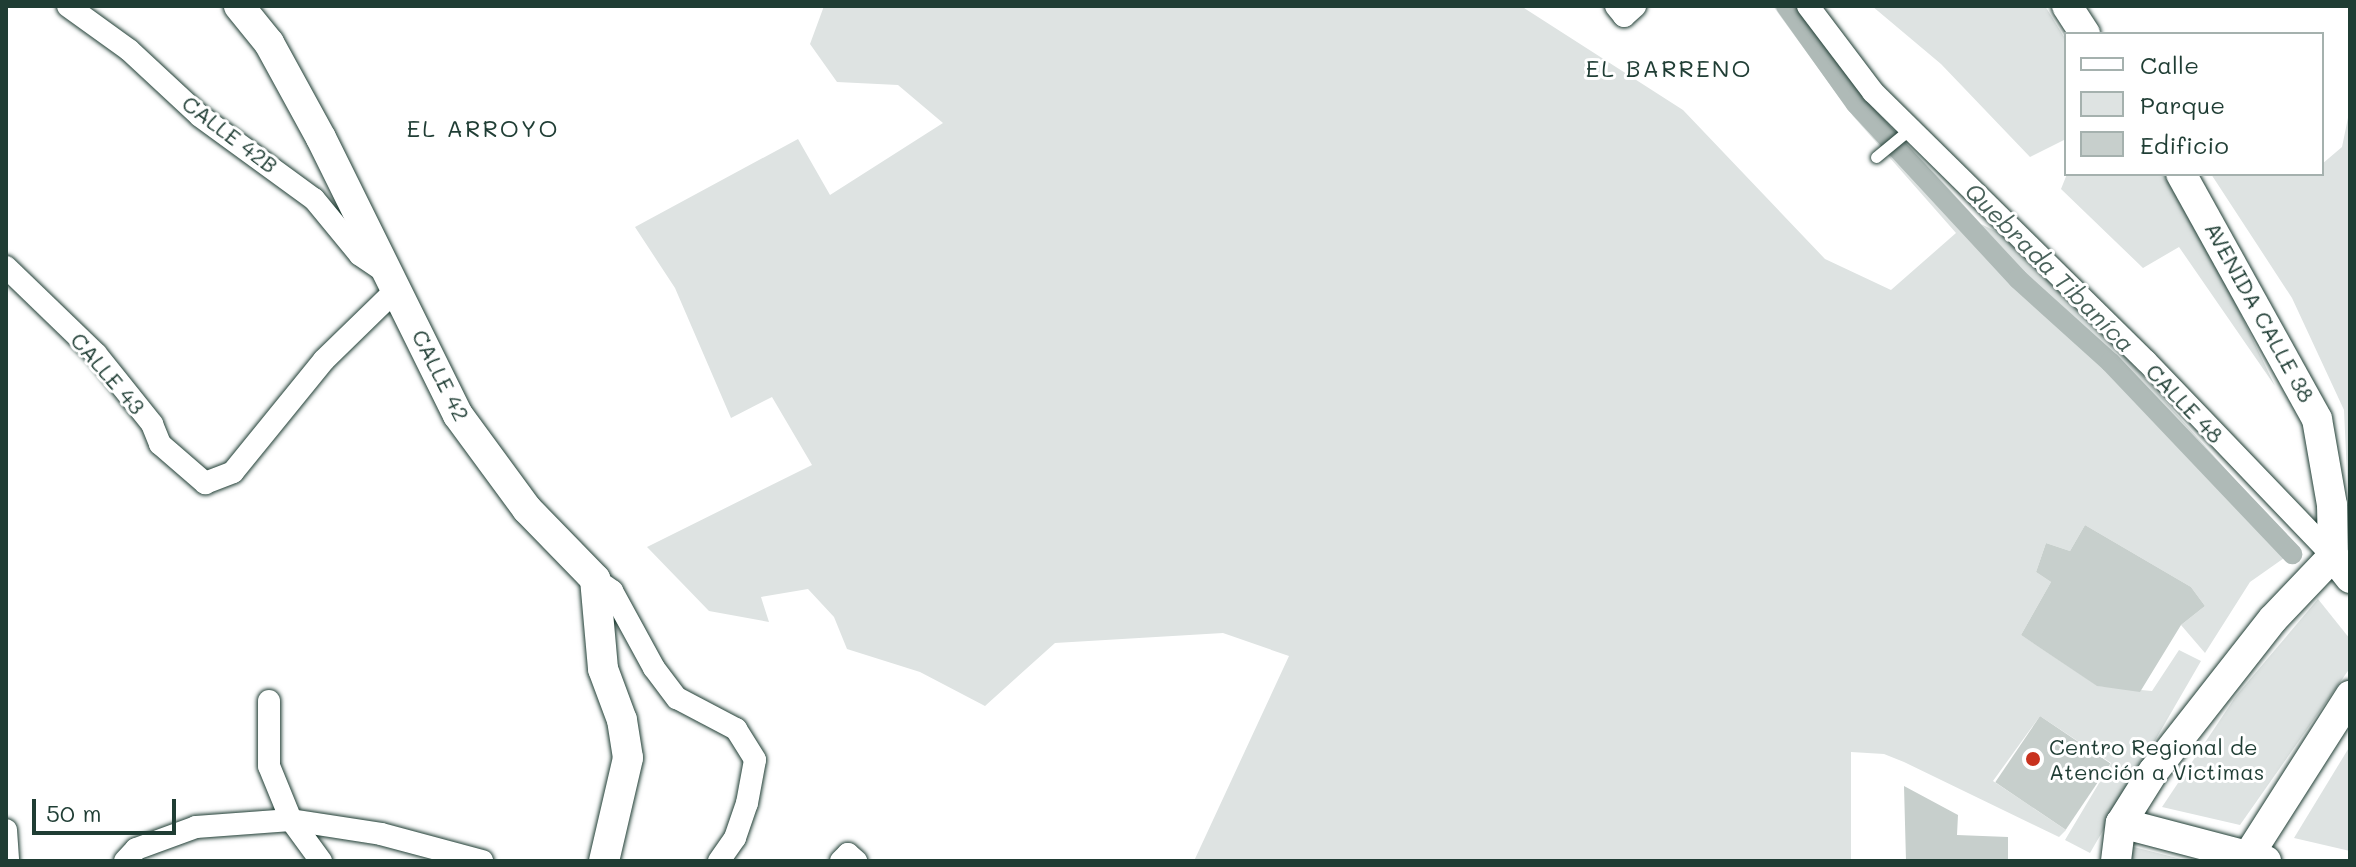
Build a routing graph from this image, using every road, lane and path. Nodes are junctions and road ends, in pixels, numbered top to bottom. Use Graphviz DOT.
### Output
graph roads {
  1 [pos="68,6"];
  2 [pos="239,6"];
  3 [pos="1808,6"];
  4 [pos="2067,6"];
  5 [pos="2084,32"];
  6 [pos="1910,129"];
  7 [pos="1876,157"];
  8 [pos="2182,176"];
  9 [pos="6,267"];
  10 [pos="390,281"];
  11 [pos="2341,567"];
  12 [pos="595,579"];
  13 [pos="2350,696"];
  14 [pos="269,701"];
  15 [pos="291,820"];
  16 [pos="2121,823"];
  17 [pos="6,830"];
  18 [pos="2252,860"];
  19 [pos="8,861"];
  20 [pos="125,861"];
  21 [pos="321,861"];
  22 [pos="482,861"];
  23 [pos="604,861"];
  24 [pos="719,861"];
  25 [pos="2116,861"];
  1 -- 10 [label="street, CALLE 42B"];
  2 -- 10 [label="street, CALLE 42"];
  3 -- 6 [label="street, CALLE 48"];
  4 -- 5 [label="street"];
  6 -- 7 [label="lane"];
  6 -- 11 [label="street, CALLE 48"];
  8 -- 11 [label="street, AVENIDA CALLE 38"];
  9 -- 10 [label="street, CALLE 43"];
  10 -- 12 [label="street, CALLE 42"];
  11 -- 16 [label="street"];
  12 -- 23 [label="street"];
  12 -- 24 [label="street, CALLE 42"];
  13 -- 18 [label="street"];
  14 -- 15 [label="street"];
  15 -- 20 [label="street"];
  15 -- 21 [label="street"];
  15 -- 22 [label="street"];
  16 -- 18 [label="street"];
  16 -- 25 [label="street"];
  17 -- 19 [label="street"];
}
